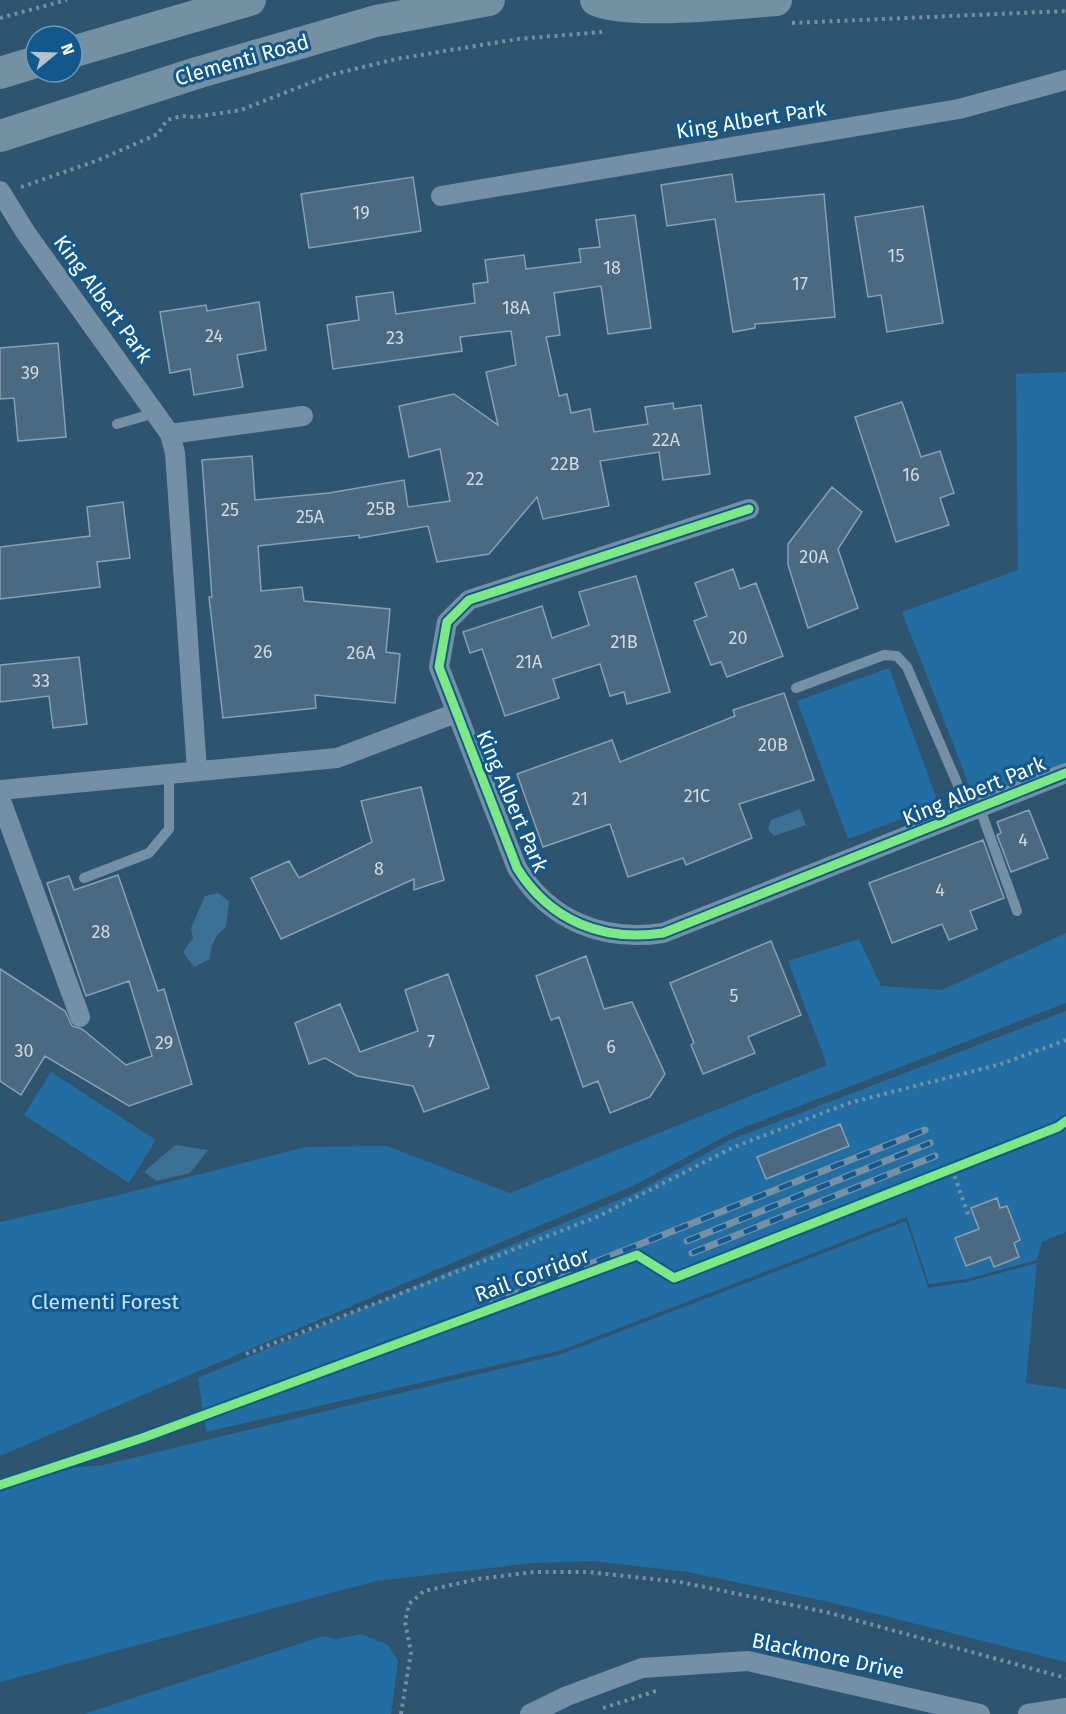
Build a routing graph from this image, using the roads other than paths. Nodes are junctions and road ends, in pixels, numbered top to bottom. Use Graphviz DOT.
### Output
graph roads {
  1 [pos="250,0"];
  2 [pos="489,0"];
  3 [pos="596,0"];
  4 [pos="783,11"];
  5 [pos="84,48"];
  6 [pos="24,66"];
  7 [pos="0,73"];
  8 [pos="1066,80"];
  9 [pos="0,136"];
  10 [pos="1,192"];
  11 [pos="441,196"];
  12 [pos="155,413"];
  13 [pos="303,416"];
  14 [pos="117,424"];
  15 [pos="170,434"];
  16 [pos="749,509"];
  17 [pos="796,688"];
  18 [pos="456,713"];
  19 [pos="197,770"];
  20 [pos="169,772"];
  21 [pos="1066,773"];
  22 [pos="0,790"];
  23 [pos="0,798"];
  24 [pos="975,811"];
  25 [pos="84,878"];
  26 [pos="1017,911"];
  27 [pos="80,1017"];
  28 [pos="1066,1708"];
  29 [pos="530,1714"];
  30 [pos="980,1714"];
  31 [pos="1028,1714"];
  1 -- 5 [label="main road"];
  2 -- 9 [label="main road, Clementi Road"];
  3 -- 4 [label="main road"];
  6 -- 7 [label="main road"];
  8 -- 11 [label="street, King Albert Park"];
  10 -- 12 [label="street, King Albert Park"];
  12 -- 14 [label="lane"];
  12 -- 15 [label="street, King Albert Park"];
  13 -- 15 [label="street"];
  15 -- 19 [label="street, King Albert Park"];
  16 -- 18 [label="street, King Albert Park"];
  17 -- 24 [label="lane"];
  18 -- 19 [label="street, King Albert Park"];
  18 -- 24 [label="street, King Albert Park"];
  19 -- 20 [label="street, King Albert Park"];
  20 -- 22 [label="street, King Albert Park"];
  20 -- 25 [label="lane"];
  21 -- 24 [label="street, King Albert Park"];
  23 -- 27 [label="street"];
  24 -- 26 [label="lane"];
  28 -- 31 [label="street"];
  29 -- 30 [label="street, Blackmore Drive"];
}
